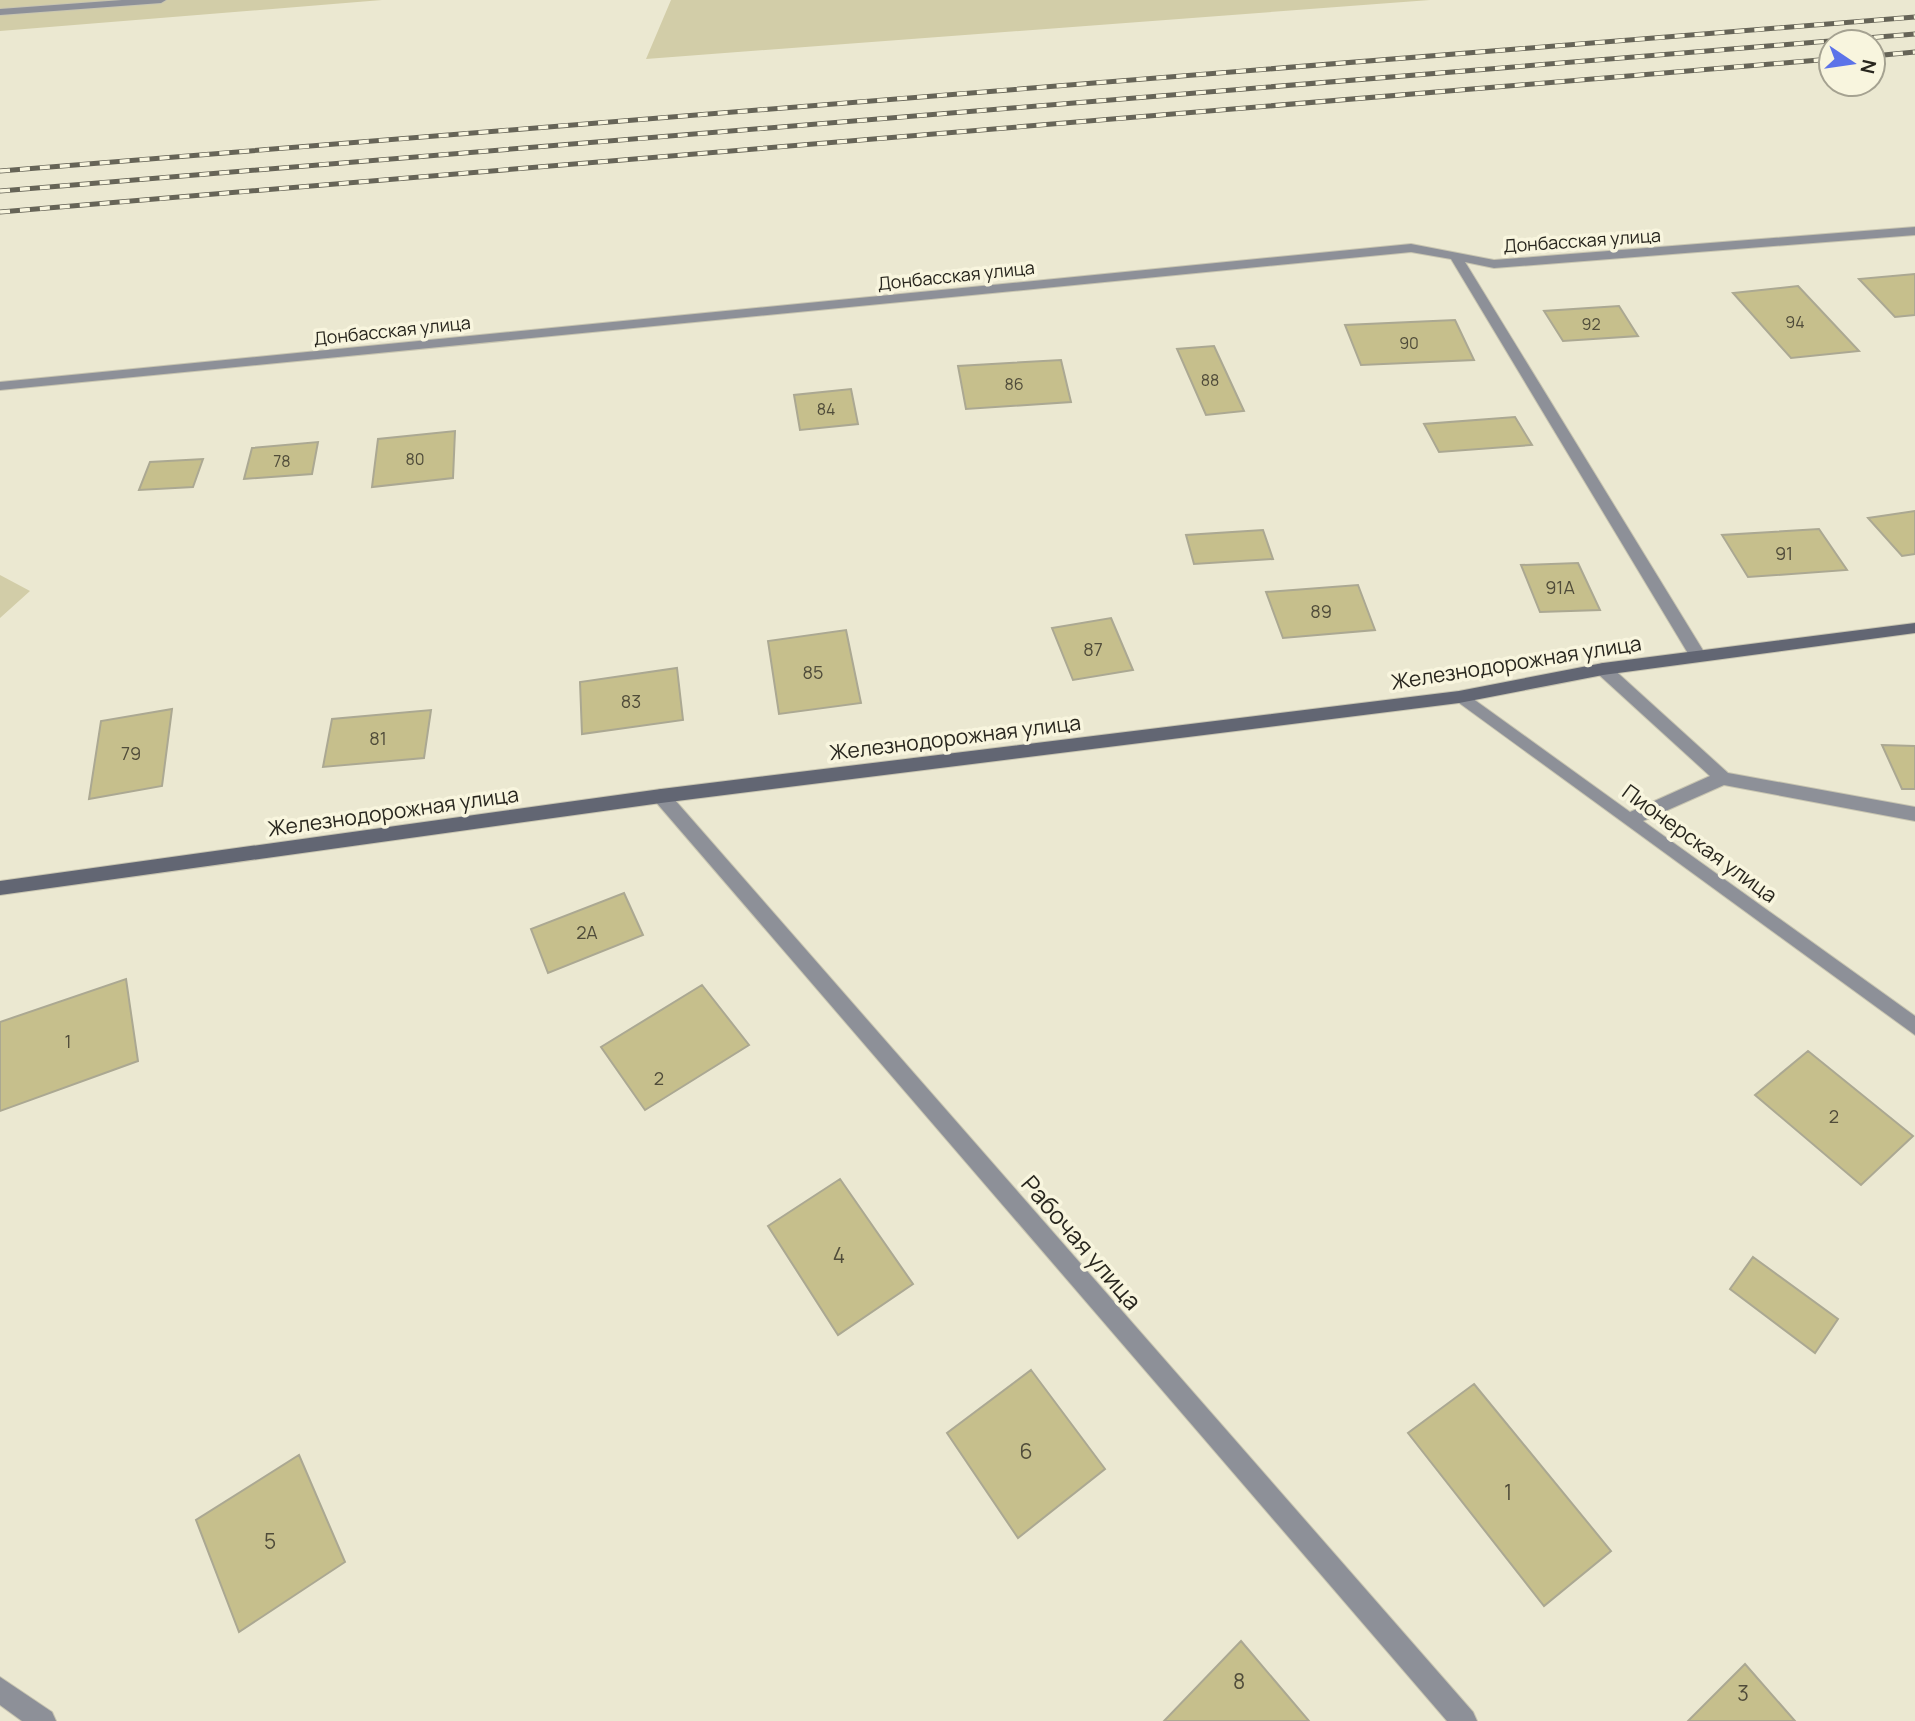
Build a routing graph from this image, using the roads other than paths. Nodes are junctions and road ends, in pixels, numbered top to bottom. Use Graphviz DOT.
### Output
graph roads {
  1 [pos="161,0"];
  2 [pos="0,12"];
  3 [pos="1915,232"];
  4 [pos="1455,256"];
  5 [pos="0,386"];
  6 [pos="1915,628"];
  7 [pos="1698,656"];
  8 [pos="1603,669"];
  9 [pos="1459,697"];
  10 [pos="1723,778"];
  11 [pos="661,796"];
  12 [pos="1915,814"];
  13 [pos="1629,820"];
  14 [pos="0,888"];
  15 [pos="1915,1027"];
  16 [pos="0,1690"];
  17 [pos="43,1721"];
  18 [pos="1464,1721"];
  1 -- 2 [label="street"];
  3 -- 4 [label="street, Донбасская улица"];
  4 -- 5 [label="street, Донбасская улица"];
  4 -- 7 [label="street"];
  6 -- 7 [label="street, Железнодорожная улица"];
  7 -- 8 [label="street, Железнодорожная улица"];
  8 -- 9 [label="street, Железнодорожная улица"];
  8 -- 10 [label="street"];
  9 -- 11 [label="street, Железнодорожная улица"];
  9 -- 13 [label="street, Пионерская улица"];
  10 -- 12 [label="street"];
  10 -- 13 [label="street"];
  11 -- 14 [label="street, Железнодорожная улица"];
  11 -- 18 [label="street, Рабочая улица"];
  13 -- 15 [label="street, Пионерская улица"];
  16 -- 17 [label="street"];
}
